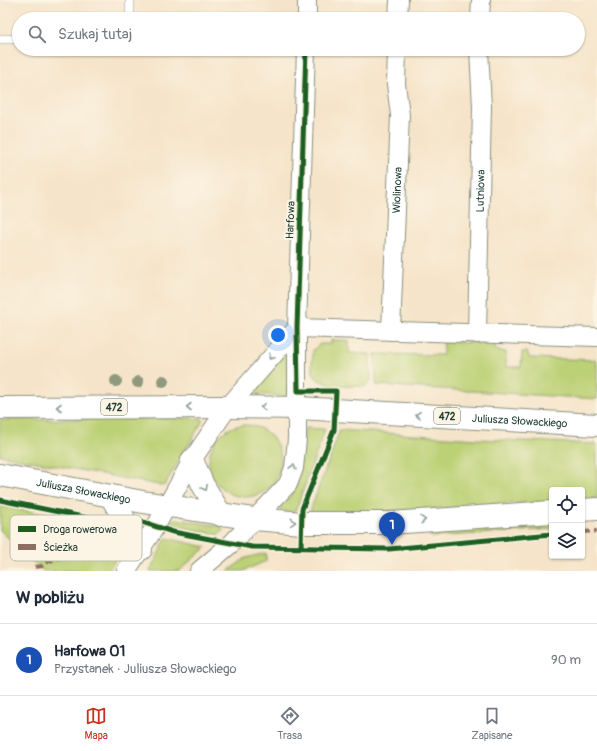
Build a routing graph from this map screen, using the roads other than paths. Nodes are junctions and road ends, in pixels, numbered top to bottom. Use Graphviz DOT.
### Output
graph roads {
  1 [pos="130,0"];
  2 [pos="307,0"];
  3 [pos="399,0"];
  4 [pos="481,0"];
  5 [pos="130,12"];
  6 [pos="306,12"];
  7 [pos="398,12"];
  8 [pos="480,12"];
  9 [pos="0,39"];
  10 [pos="12,40"];
  11 [pos="306,56"];
  12 [pos="397,56"];
  13 [pos="479,56"];
  14 [pos="297,328"];
  15 [pos="391,331"];
  16 [pos="477,334"];
  17 [pos="597,338"];
  18 [pos="228,406"];
  19 [pos="0,408"];
  20 [pos="298,408"];
  21 [pos="597,425"];
  22 [pos="192,460"];
  23 [pos="0,474"];
  24 [pos="111,496"];
  25 [pos="168,506"];
  26 [pos="597,509"];
  27 [pos="585,510"];
  28 [pos="549,512"];
  29 [pos="122,515"];
  30 [pos="221,515"];
  31 [pos="254,519"];
  32 [pos="142,547"];
  33 [pos="133,561"];
  34 [pos="126,571"];
  35 [pos="200,571"];
  1 -- 5 [label="lane"];
  2 -- 6 [label="street"];
  3 -- 7 [label="street"];
  4 -- 8 [label="street"];
  9 -- 10 [label="lane"];
  11 -- 14 [label="street, Harfowa"];
  12 -- 15 [label="street, Wiolinowa"];
  13 -- 16 [label="street, Lutniowa"];
  14 -- 15 [label="street"];
  14 -- 18 [label="street, one-way"];
  14 -- 20 [label="street, Harfowa"];
  15 -- 16 [label="street"];
  16 -- 17 [label="street"];
  18 -- 19 [label="main road, 472, one-way"];
  20 -- 18 [label="main road, 472, one-way"];
  18 -- 22 [label="street"];
  21 -- 20 [label="main road, Juliusza Słowackiego / 472, one-way"];
  31 -- 20 [label="street, one-way"];
  22 -- 25 [label="street"];
  22 -- 30 [label="main road, one-way"];
  23 -- 24 [label="main road, Juliusza Słowackiego"];
  24 -- 25 [label="main road, Juliusza Słowackiego"];
  24 -- 29 [label="main road"];
  25 -- 30 [label="main road, Juliusza Słowackiego"];
  25 -- 32 [label="street"];
  26 -- 27 [label="main road"];
  31 -- 28 [label="main road, one-way"];
  30 -- 31 [label="main road"];
  31 -- 35 [label="street"];
  33 -- 34 [label="street"];
}
